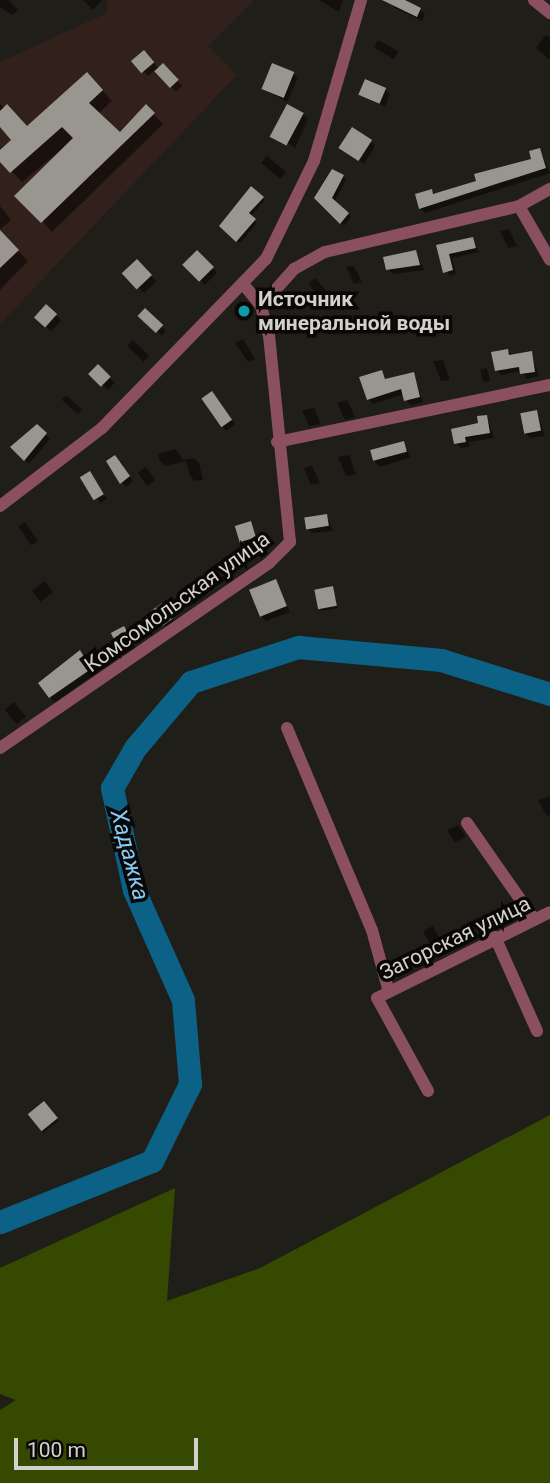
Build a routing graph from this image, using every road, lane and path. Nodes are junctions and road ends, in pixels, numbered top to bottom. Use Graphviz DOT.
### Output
graph roads {
  1 [pos="361,0"];
  2 [pos="534,0"];
  3 [pos="550,13"];
  4 [pos="550,189"];
  5 [pos="519,206"];
  6 [pos="550,260"];
  7 [pos="244,285"];
  8 [pos="261,306"];
  9 [pos="550,385"];
  10 [pos="277,442"];
  11 [pos="0,506"];
  12 [pos="287,728"];
  13 [pos="0,748"];
  14 [pos="467,823"];
  15 [pos="550,912"];
  16 [pos="534,919"];
  17 [pos="495,937"];
  18 [pos="383,995"];
  19 [pos="537,1031"];
  20 [pos="428,1091"];
  1 -- 7 [label="street"];
  2 -- 3 [label="street"];
  4 -- 5 [label="street"];
  5 -- 6 [label="street"];
  5 -- 8 [label="street"];
  7 -- 8 [label="street"];
  7 -- 11 [label="street"];
  8 -- 10 [label="street, Комсомольская улица"];
  9 -- 10 [label="street"];
  10 -- 13 [label="street, Комсомольская улица"];
  12 -- 18 [label="street"];
  14 -- 16 [label="street"];
  15 -- 16 [label="street, Загорская улица"];
  16 -- 17 [label="street, Загорская улица"];
  17 -- 18 [label="street, Загорская улица"];
  17 -- 19 [label="street"];
  18 -- 20 [label="street"];
}
